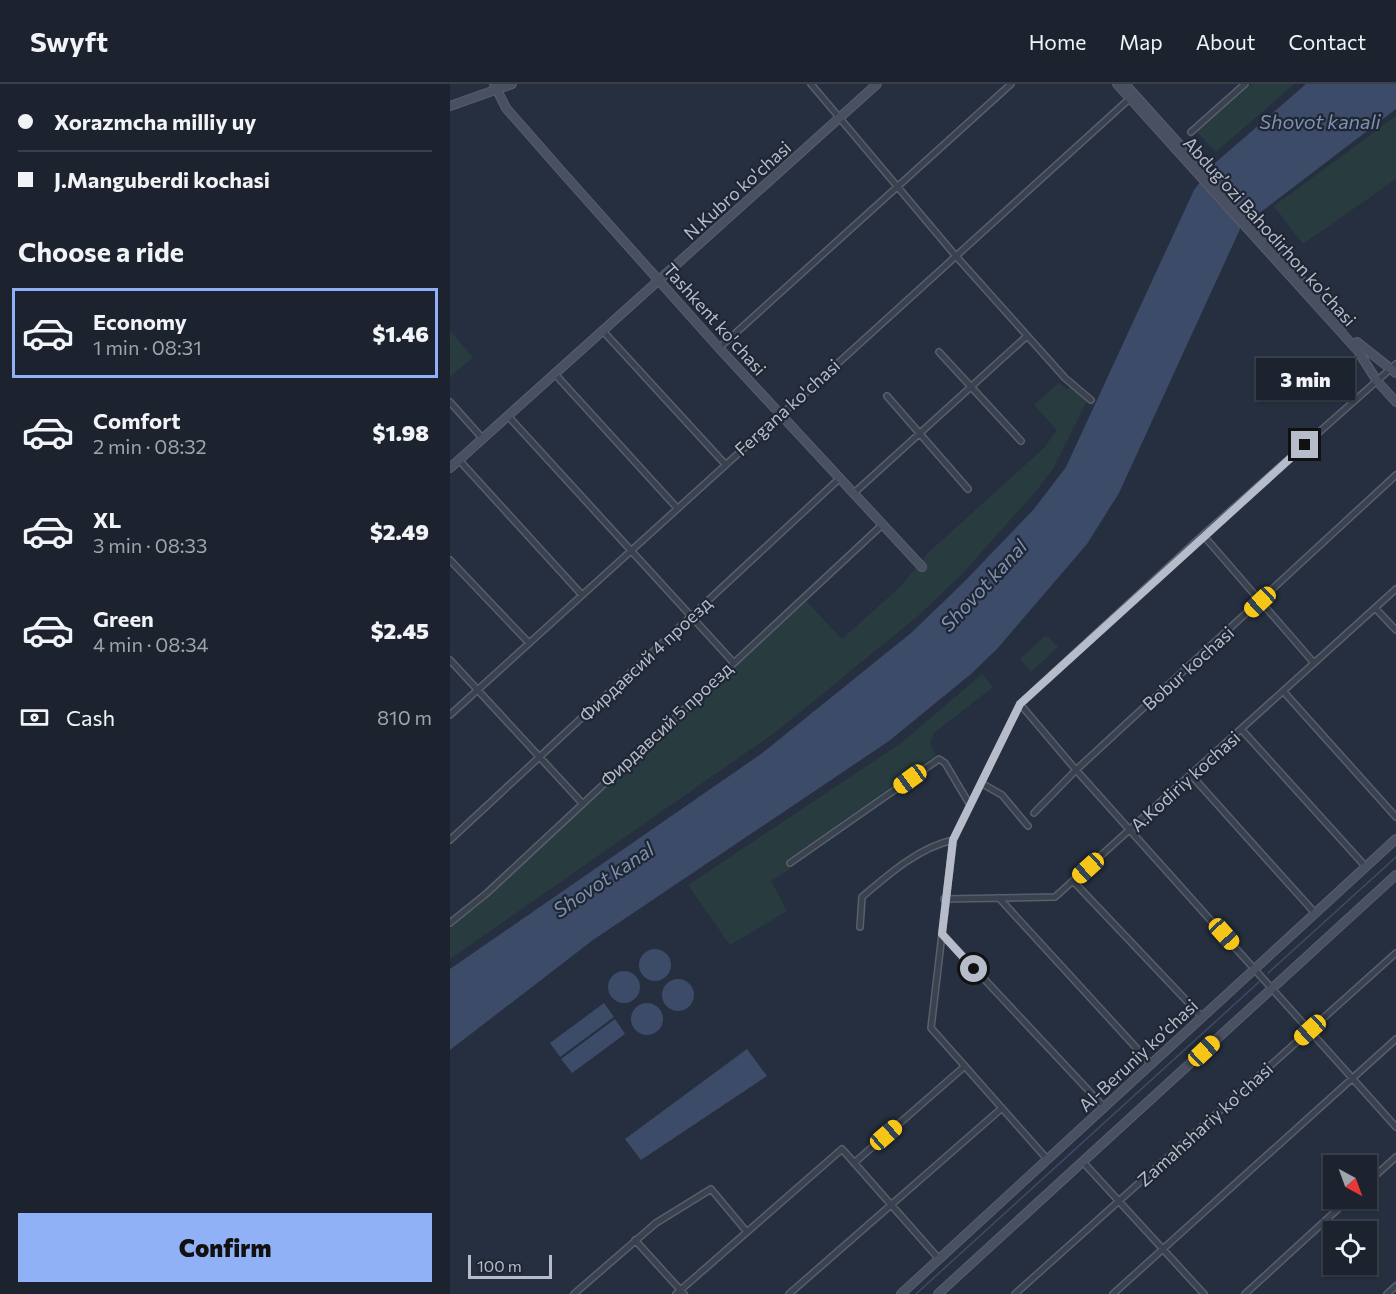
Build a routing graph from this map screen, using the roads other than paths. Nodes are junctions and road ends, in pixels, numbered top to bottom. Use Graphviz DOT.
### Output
graph roads {
  1 [pos="512,84"];
  2 [pos="811,84"];
  3 [pos="877,84"];
  4 [pos="1011,84"];
  5 [pos="1117,84"];
  6 [pos="1125,84"];
  7 [pos="1245,84"];
  8 [pos="496,87"];
  9 [pos="1127,101"];
  10 [pos="450,106"];
  11 [pos="840,118"];
  12 [pos="1191,132"];
  13 [pos="1171,138"];
  14 [pos="898,189"];
  15 [pos="1264,239"];
  16 [pos="956,255"];
  17 [pos="659,279"];
  18 [pos="602,330"];
  19 [pos="1027,336"];
  20 [pos="719,348"];
  21 [pos="939,352"];
  22 [pos="1394,368"];
  23 [pos="554,373"];
  24 [pos="1377,381"];
  25 [pos="970,387"];
  26 [pos="887,396"];
  27 [pos="1091,400"];
  28 [pos="450,402"];
  29 [pos="1396,402"];
  30 [pos="780,414"];
  31 [pos="508,416"];
  32 [pos="919,433"];
  33 [pos="483,439"];
  34 [pos="1021,441"];
  35 [pos="459,460"];
  36 [pos="725,464"];
  37 [pos="450,468"];
  38 [pos="1396,475"];
  39 [pos="840,478"];
  40 [pos="968,489"];
  41 [pos="854,493"];
  42 [pos="677,508"];
  43 [pos="882,525"];
  44 [pos="1203,535"];
  45 [pos="630,550"];
  46 [pos="450,560"];
  47 [pos="922,567"];
  48 [pos="1396,589"];
  49 [pos="582,595"];
  50 [pos="1260,602"];
  51 [pos="1376,608"];
  52 [pos="690,616"];
  53 [pos="1396,630"];
  54 [pos="529,643"];
  55 [pos="450,660"];
  56 [pos="733,662"];
  57 [pos="1314,663"];
  58 [pos="477,690"];
  59 [pos="1283,691"];
  60 [pos="1020,704"];
  61 [pos="450,715"];
  62 [pos="1241,729"];
  63 [pos="538,757"];
  64 [pos="1076,770"];
  65 [pos="1191,775"];
  66 [pos="981,783"];
  67 [pos="582,803"];
  68 [pos="970,804"];
  69 [pos="1034,813"];
  70 [pos="1396,817"];
  71 [pos="1028,826"];
  72 [pos="1130,830"];
  73 [pos="451,837"];
  74 [pos="1396,839"];
  75 [pos="953,840"];
  76 [pos="790,863"];
  77 [pos="1365,867"];
  78 [pos="1396,875"];
  79 [pos="1073,881"];
  80 [pos="999,898"];
  81 [pos="944,899"];
  82 [pos="1316,913"];
  83 [pos="450,923"];
  84 [pos="860,927"];
  85 [pos="942,934"];
  86 [pos="1396,954"];
  87 [pos="1255,969"];
  88 [pos="1273,988"];
  89 [pos="1202,1017"];
  90 [pos="1310,1030"];
  91 [pos="1396,1039"];
  92 [pos="1151,1064"];
  93 [pos="966,1066"];
  94 [pos="1353,1078"];
  95 [pos="1104,1107"];
  96 [pos="1002,1108"];
  97 [pos="1396,1127"];
  98 [pos="1396,1157"];
  99 [pos="1047,1159"];
  100 [pos="1083,1162"];
  101 [pos="854,1163"];
  102 [pos="1377,1174"];
  103 [pos="1119,1201"];
  104 [pos="891,1206"];
  105 [pos="1338,1209"];
  106 [pos="747,1232"];
  107 [pos="635,1239"];
  108 [pos="1163,1249"];
  109 [pos="939,1259"];
  110 [pos="1396,1286"];
  111 [pos="680,1293"];
  112 [pos="574,1294"];
  113 [pos="789,1294"];
  114 [pos="901,1294"];
  115 [pos="939,1294"];
  116 [pos="1015,1294"];
  117 [pos="1113,1294"];
  118 [pos="1204,1294"];
  119 [pos="1245,1294"];
  120 [pos="1387,1294"];
  1 -- 8 [label="main road"];
  2 -- 11 [label="street"];
  3 -- 11 [label="main road, N.Kubro ko'chasi"];
  4 -- 14 [label="street"];
  5 -- 13 [label="main road, Abdug’ozi Bahodirhon ko’chasi"];
  6 -- 13 [label="main road, Abdug’ozi Bahodirhon ko’chasi"];
  7 -- 12 [label="street"];
  8 -- 10 [label="main road"];
  8 -- 17 [label="main road, Tashkent ko'chasi"];
  9 -- 16 [label="street, Fergana ko'chasi"];
  11 -- 14 [label="street"];
  11 -- 17 [label="main road, N.Kubro ko'chasi"];
  13 -- 15 [label="main road, Abdug’ozi Bahodirhon ko’chasi"];
  14 -- 16 [label="street"];
  14 -- 20 [label="street"];
  15 -- 22 [label="main road, Abdug’ozi Bahodirhon ko’chasi"];
  15 -- 24 [label="main road, Abdug’ozi Bahodirhon ko’chasi"];
  16 -- 19 [label="street"];
  16 -- 30 [label="street, Fergana ko'chasi"];
  17 -- 18 [label="main road, N.Kubro ko'chasi"];
  17 -- 20 [label="main road, Tashkent ko'chasi"];
  18 -- 23 [label="main road, N.Kubro ko'chasi"];
  18 -- 36 [label="street"];
  19 -- 25 [label="street"];
  19 -- 27 [label="street"];
  20 -- 30 [label="main road, Tashkent ko'chasi"];
  21 -- 25 [label="street"];
  22 -- 24 [label="street"];
  23 -- 31 [label="main road, N.Kubro ko'chasi"];
  23 -- 42 [label="street"];
  24 -- 29 [label="main road, Abdug’ozi Bahodirhon ko’chasi"];
  24 -- 44 [label="street"];
  25 -- 32 [label="street"];
  25 -- 34 [label="street"];
  26 -- 32 [label="street"];
  28 -- 33 [label="street"];
  30 -- 36 [label="street, Fergana ko'chasi"];
  30 -- 39 [label="main road, Tashkent ko'chasi"];
  31 -- 33 [label="main road, N.Kubro ko'chasi"];
  31 -- 45 [label="street"];
  32 -- 40 [label="street"];
  32 -- 41 [label="street"];
  33 -- 35 [label="main road, N.Kubro ko'chasi"];
  35 -- 37 [label="main road, N.Kubro ko'chasi"];
  35 -- 49 [label="street"];
  36 -- 42 [label="street, Fergana ko'chasi"];
  38 -- 50 [label="street, Bobur kochasi"];
  39 -- 41 [label="main road, Tashkent ko'chasi"];
  39 -- 52 [label="street, Фирдавсий 4 проезд"];
  41 -- 43 [label="main road, Tashkent ko'chasi"];
  42 -- 45 [label="street, Fergana ko'chasi"];
  43 -- 47 [label="main road, Tashkent ko'chasi"];
  43 -- 56 [label="street, Фирдавсий 5 проезд"];
  44 -- 50 [label="street"];
  44 -- 60 [label="street"];
  45 -- 49 [label="street, Fergana ko'chasi"];
  45 -- 52 [label="street"];
  46 -- 54 [label="street"];
  48 -- 51 [label="street, A.Kodiriy kochasi"];
  49 -- 54 [label="street, Fergana ko'chasi"];
  50 -- 57 [label="street"];
  50 -- 64 [label="street, Bobur kochasi"];
  51 -- 53 [label="street"];
  51 -- 57 [label="street, A.Kodiriy kochasi"];
  52 -- 56 [label="street"];
  52 -- 63 [label="street, Фирдавсий 4 проезд"];
  54 -- 58 [label="street, Fergana ko'chasi"];
  55 -- 58 [label="street"];
  56 -- 67 [label="street, Фирдавсий 5 проезд"];
  57 -- 59 [label="street, A.Kodiriy kochasi"];
  58 -- 61 [label="street, Fergana ko'chasi"];
  58 -- 63 [label="street"];
  59 -- 62 [label="street, A.Kodiriy kochasi"];
  59 -- 70 [label="street"];
  60 -- 64 [label="street"];
  60 -- 66 [label="street"];
  62 -- 65 [label="street, A.Kodiriy kochasi"];
  62 -- 77 [label="street"];
  63 -- 67 [label="street"];
  63 -- 73 [label="street, Фирдавсий 4 проезд"];
  64 -- 69 [label="street, Bobur kochasi"];
  64 -- 72 [label="street"];
  65 -- 72 [label="street, A.Kodiriy kochasi"];
  65 -- 82 [label="street"];
  66 -- 68 [label="street"];
  66 -- 71 [label="street"];
  67 -- 83 [label="street, Фирдавсий 5 проезд"];
  68 -- 75 [label="street"];
  68 -- 76 [label="street"];
  72 -- 79 [label="street, A.Kodiriy kochasi"];
  72 -- 87 [label="street"];
  74 -- 77 [label="main road, Al-Beruniy ko’chasi"];
  75 -- 81 [label="street"];
  75 -- 84 [label="street"];
  77 -- 82 [label="main road, Al-Beruniy ko’chasi"];
  78 -- 88 [label="main road"];
  79 -- 80 [label="street, A.Kodiriy kochasi"];
  79 -- 89 [label="street"];
  80 -- 81 [label="street, A.Kodiriy kochasi"];
  80 -- 92 [label="street"];
  81 -- 85 [label="street"];
  82 -- 87 [label="main road, Al-Beruniy ko’chasi"];
  85 -- 93 [label="street"];
  85 -- 95 [label="street"];
  86 -- 90 [label="street, Zamahshariy ko'chasi"];
  87 -- 88 [label="street"];
  87 -- 89 [label="main road, Al-Beruniy ko’chasi"];
  88 -- 90 [label="street"];
  88 -- 100 [label="main road"];
  89 -- 92 [label="main road, Al-Beruniy ko’chasi"];
  90 -- 94 [label="street"];
  90 -- 103 [label="street, Zamahshariy ko'chasi"];
  91 -- 94 [label="street"];
  92 -- 95 [label="main road, Al-Beruniy ko’chasi"];
  93 -- 96 [label="street"];
  93 -- 101 [label="street"];
  94 -- 97 [label="street"];
  94 -- 108 [label="street"];
  95 -- 99 [label="main road, Al-Beruniy ko’chasi"];
  96 -- 99 [label="street"];
  96 -- 104 [label="street"];
  98 -- 102 [label="street"];
  99 -- 109 [label="main road, Al-Beruniy ko’chasi"];
  100 -- 103 [label="street"];
  100 -- 115 [label="main road"];
  101 -- 104 [label="street"];
  101 -- 106 [label="street"];
  103 -- 108 [label="street"];
  103 -- 116 [label="street, Zamahshariy ko'chasi"];
  104 -- 109 [label="street"];
  104 -- 113 [label="street"];
  105 -- 119 [label="street"];
  106 -- 107 [label="street"];
  106 -- 111 [label="street"];
  107 -- 111 [label="street"];
  107 -- 112 [label="street"];
  108 -- 117 [label="street"];
  108 -- 118 [label="street"];
  109 -- 114 [label="main road, Al-Beruniy ko’chasi"];
  110 -- 120 [label="street"];
}
